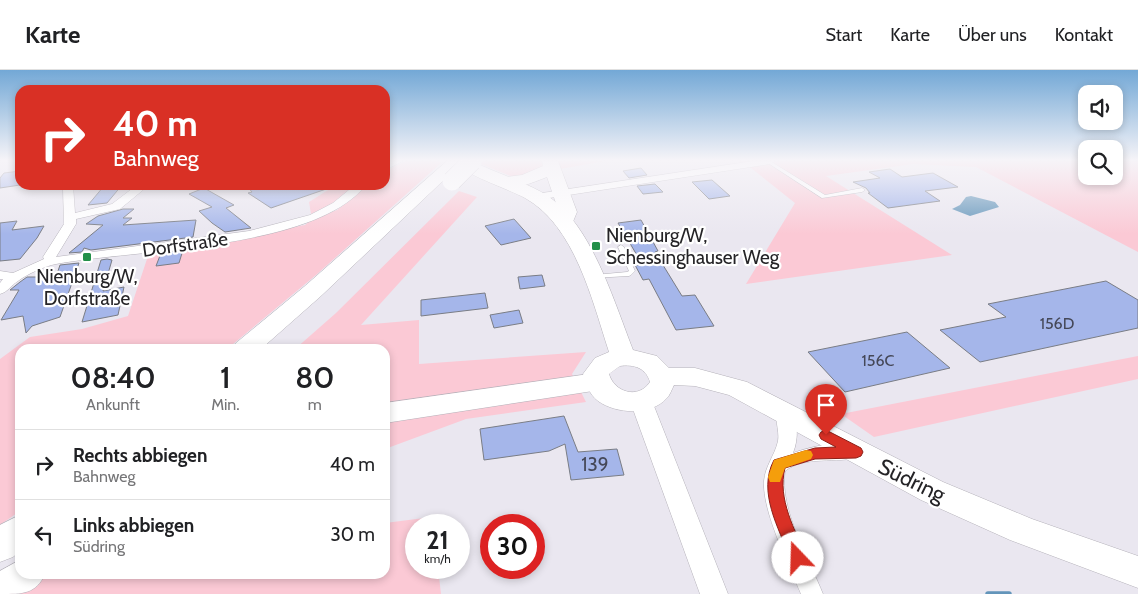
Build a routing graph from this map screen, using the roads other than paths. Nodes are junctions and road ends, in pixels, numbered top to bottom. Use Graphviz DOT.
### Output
graph roads {
  1 [pos="435,185"];
  2 [pos="437,185"];
  3 [pos="513,185"];
  4 [pos="559,185"];
  5 [pos="606,185"];
  6 [pos="806,185"];
  7 [pos="68,190"];
  8 [pos="138,190"];
  9 [pos="355,190"];
  10 [pos="862,190"];
  11 [pos="562,192"];
  12 [pos="536,196"];
  13 [pos="71,218"];
  14 [pos="565,220"];
  15 [pos="621,246"];
  16 [pos="51,262"];
  17 [pos="0,275"];
  18 [pos="14,277"];
  19 [pos="592,278"];
  20 [pos="0,290"];
  21 [pos="252,344"];
  22 [pos="278,344"];
  23 [pos="623,357"];
  24 [pos="662,376"];
  25 [pos="596,382"];
  26 [pos="641,401"];
  27 [pos="390,412"];
  28 [pos="784,412"];
  29 [pos="856,452"];
  30 [pos="779,464"];
  31 [pos="15,534"];
  32 [pos="0,546"];
  33 [pos="15,564"];
  34 [pos="1138,572"];
  35 [pos="0,576"];
  36 [pos="21,579"];
  37 [pos="0,593"];
  38 [pos="714,594"];
  39 [pos="812,594"];
  1 -- 21 [label="highway"];
  2 -- 22 [label="highway"];
  3 -- 12 [label="main road"];
  4 -- 11 [label="highway"];
  5 -- 11 [label="street"];
  6 -- 10 [label="lane"];
  7 -- 13 [label="street"];
  8 -- 13 [label="street"];
  9 -- 16 [label="street, Dorfstraße"];
  11 -- 12 [label="street"];
  11 -- 14 [label="highway"];
  12 -- 14 [label="main road"];
  13 -- 16 [label="street"];
  14 -- 19 [label="main road"];
  15 -- 19 [label="lane"];
  16 -- 18 [label="street, Dorfstraße"];
  17 -- 18 [label="street"];
  18 -- 20 [label="street"];
  19 -- 23 [label="main road"];
  23 -- 24 [label="main road"];
  23 -- 25 [label="main road"];
  24 -- 26 [label="main road"];
  24 -- 28 [label="main road, Südring"];
  25 -- 26 [label="main road"];
  25 -- 27 [label="highway"];
  26 -- 38 [label="street"];
  28 -- 29 [label="main road, Südring"];
  28 -- 30 [label="street"];
  29 -- 30 [label="street"];
  29 -- 34 [label="main road, Südring"];
  30 -- 39 [label="street"];
  31 -- 32 [label="highway"];
  33 -- 35 [label="highway"];
  36 -- 37 [label="highway"];
}
